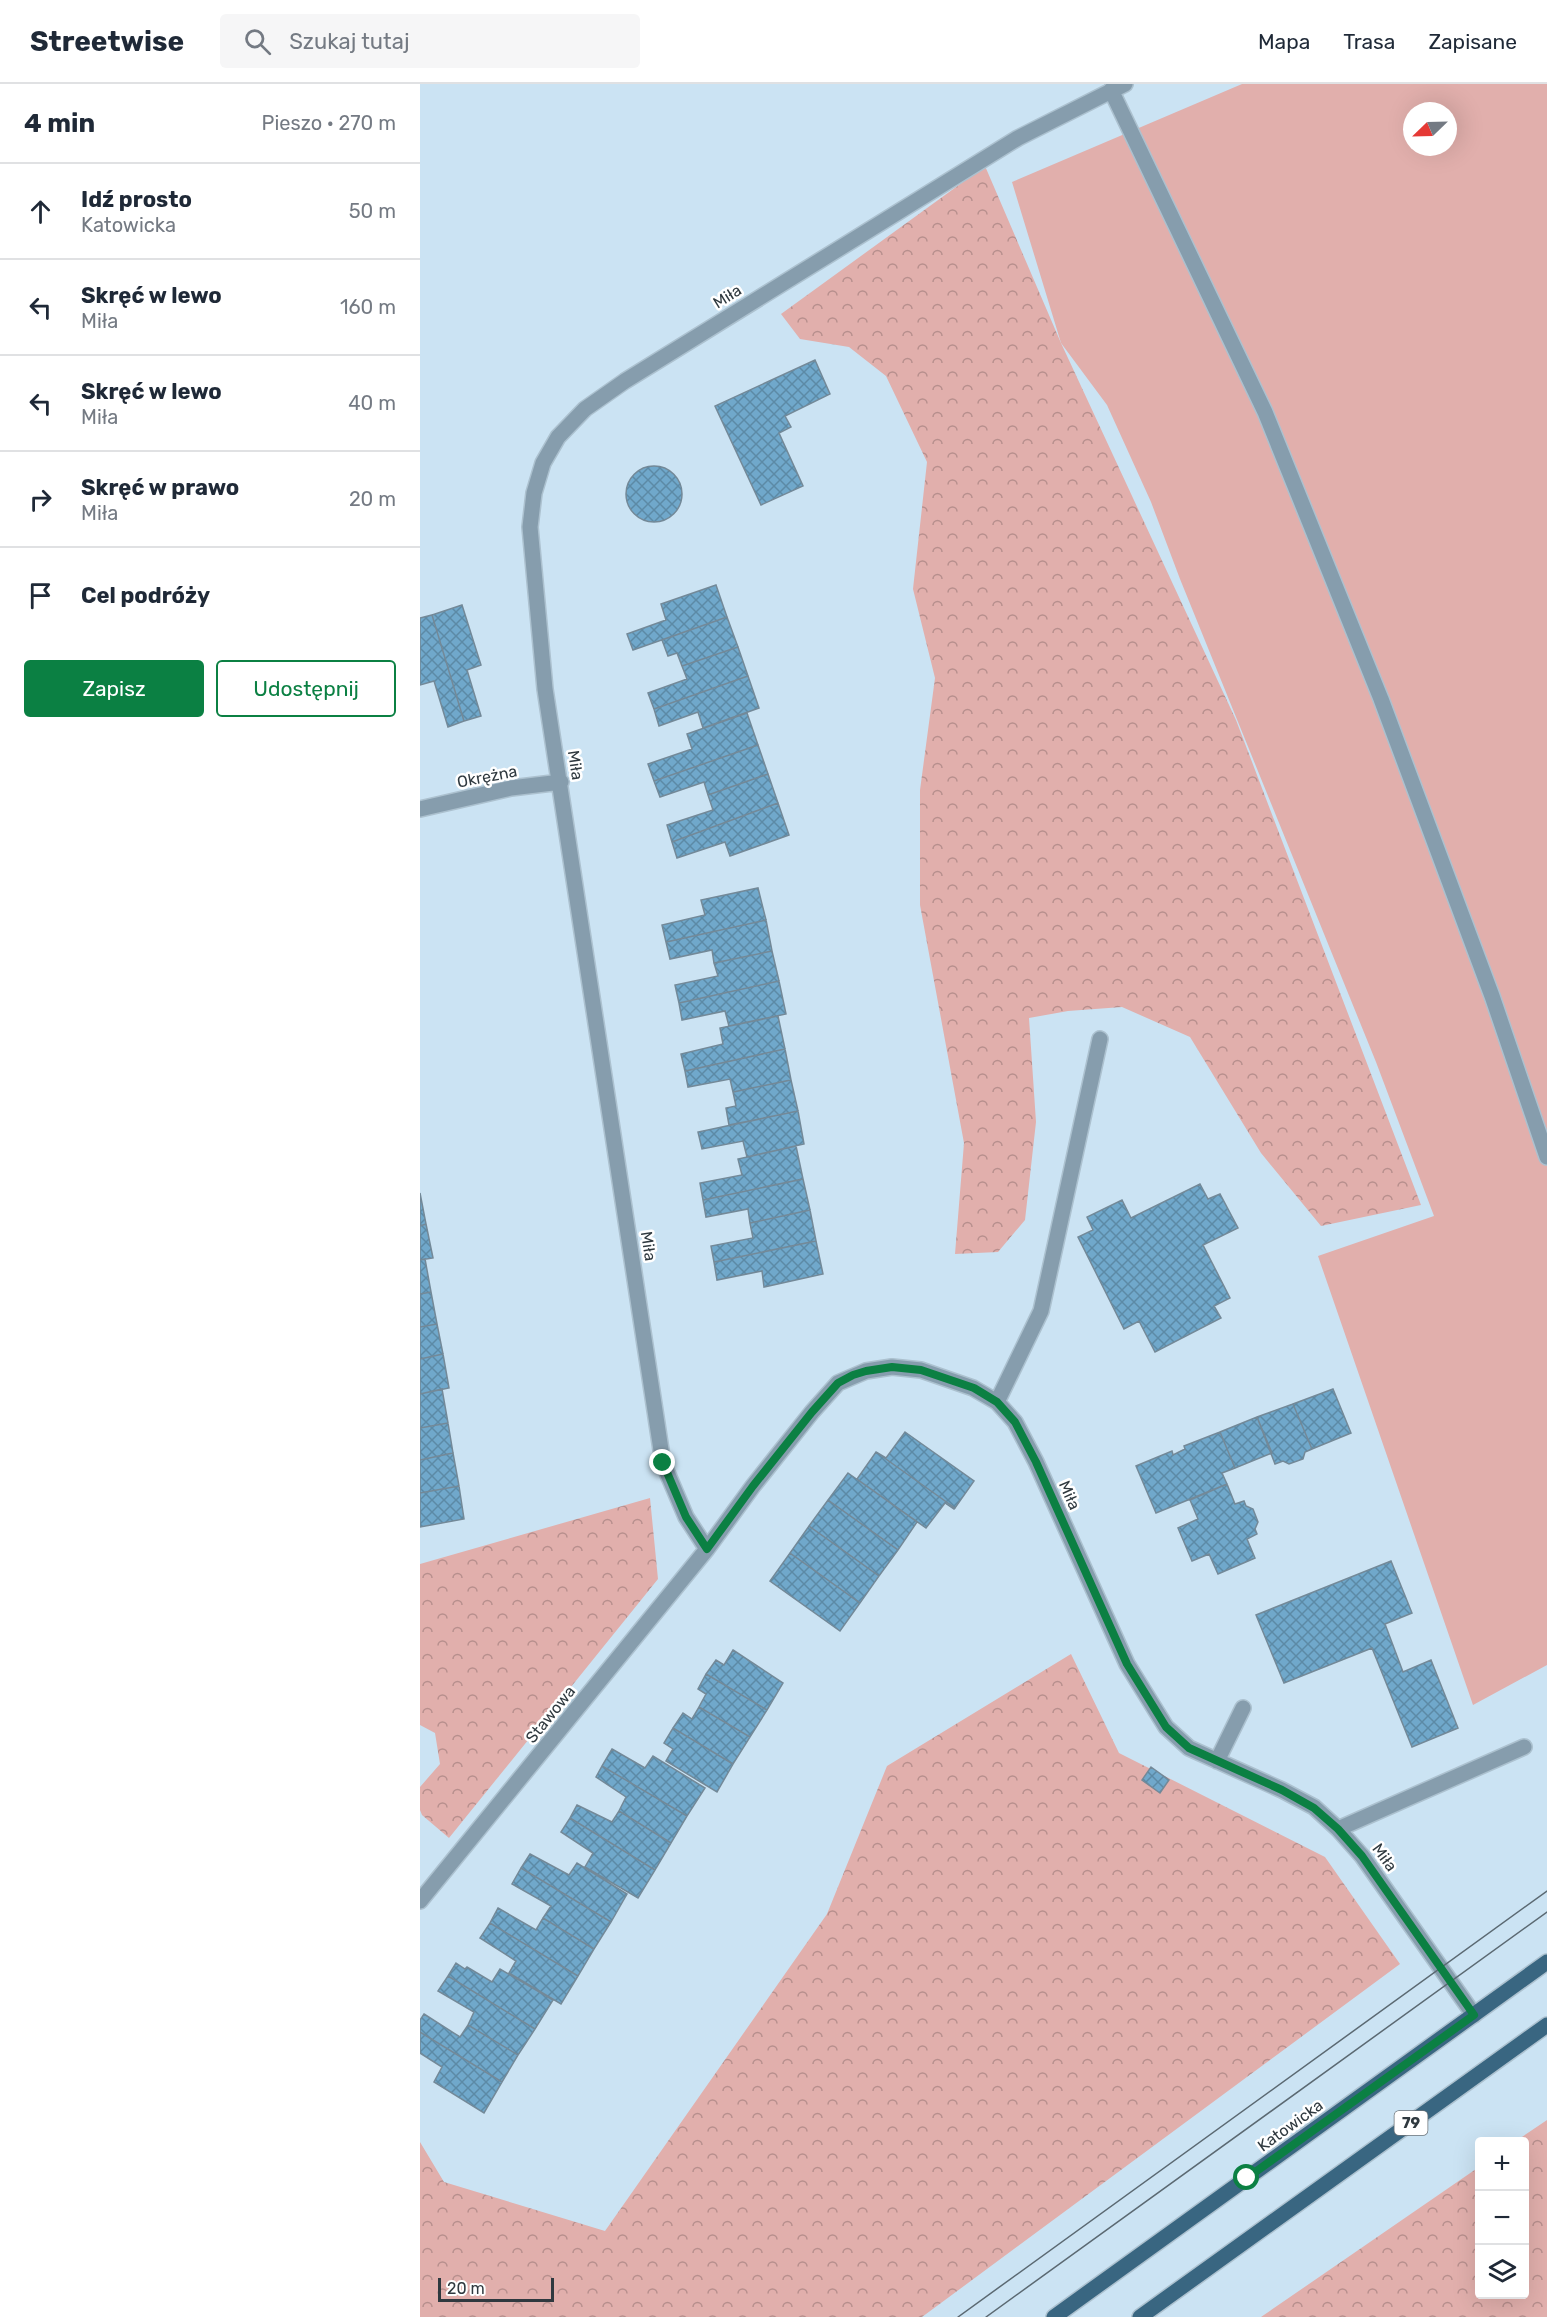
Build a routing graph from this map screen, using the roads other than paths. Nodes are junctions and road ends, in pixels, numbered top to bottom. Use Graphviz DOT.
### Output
graph roads {
  1 [pos="1118,87"];
  2 [pos="561,782"];
  3 [pos="420,809"];
  4 [pos="1100,1039"];
  5 [pos="1547,1157"];
  6 [pos="997,1402"];
  7 [pos="707,1549"];
  8 [pos="1243,1708"];
  9 [pos="1524,1747"];
  10 [pos="1217,1761"];
  11 [pos="1338,1829"];
  12 [pos="420,1902"];
  13 [pos="1547,1962"];
  14 [pos="1474,2015"];
  15 [pos="1547,2025"];
  16 [pos="1054,2317"];
  17 [pos="1140,2317"];
  1 -- 2 [label="street, Miła"];
  1 -- 5 [label="street"];
  2 -- 3 [label="street, Okrężna"];
  2 -- 7 [label="street, Miła"];
  4 -- 6 [label="street"];
  6 -- 7 [label="street, Miła"];
  6 -- 10 [label="street, Miła"];
  7 -- 12 [label="street, Stawowa"];
  8 -- 10 [label="street"];
  9 -- 11 [label="street"];
  10 -- 11 [label="street, Miła"];
  11 -- 14 [label="street, Miła"];
  13 -- 14 [label="main road, Katowicka"];
  14 -- 16 [label="main road, Katowicka"];
  15 -- 17 [label="main road, 79"];
}
